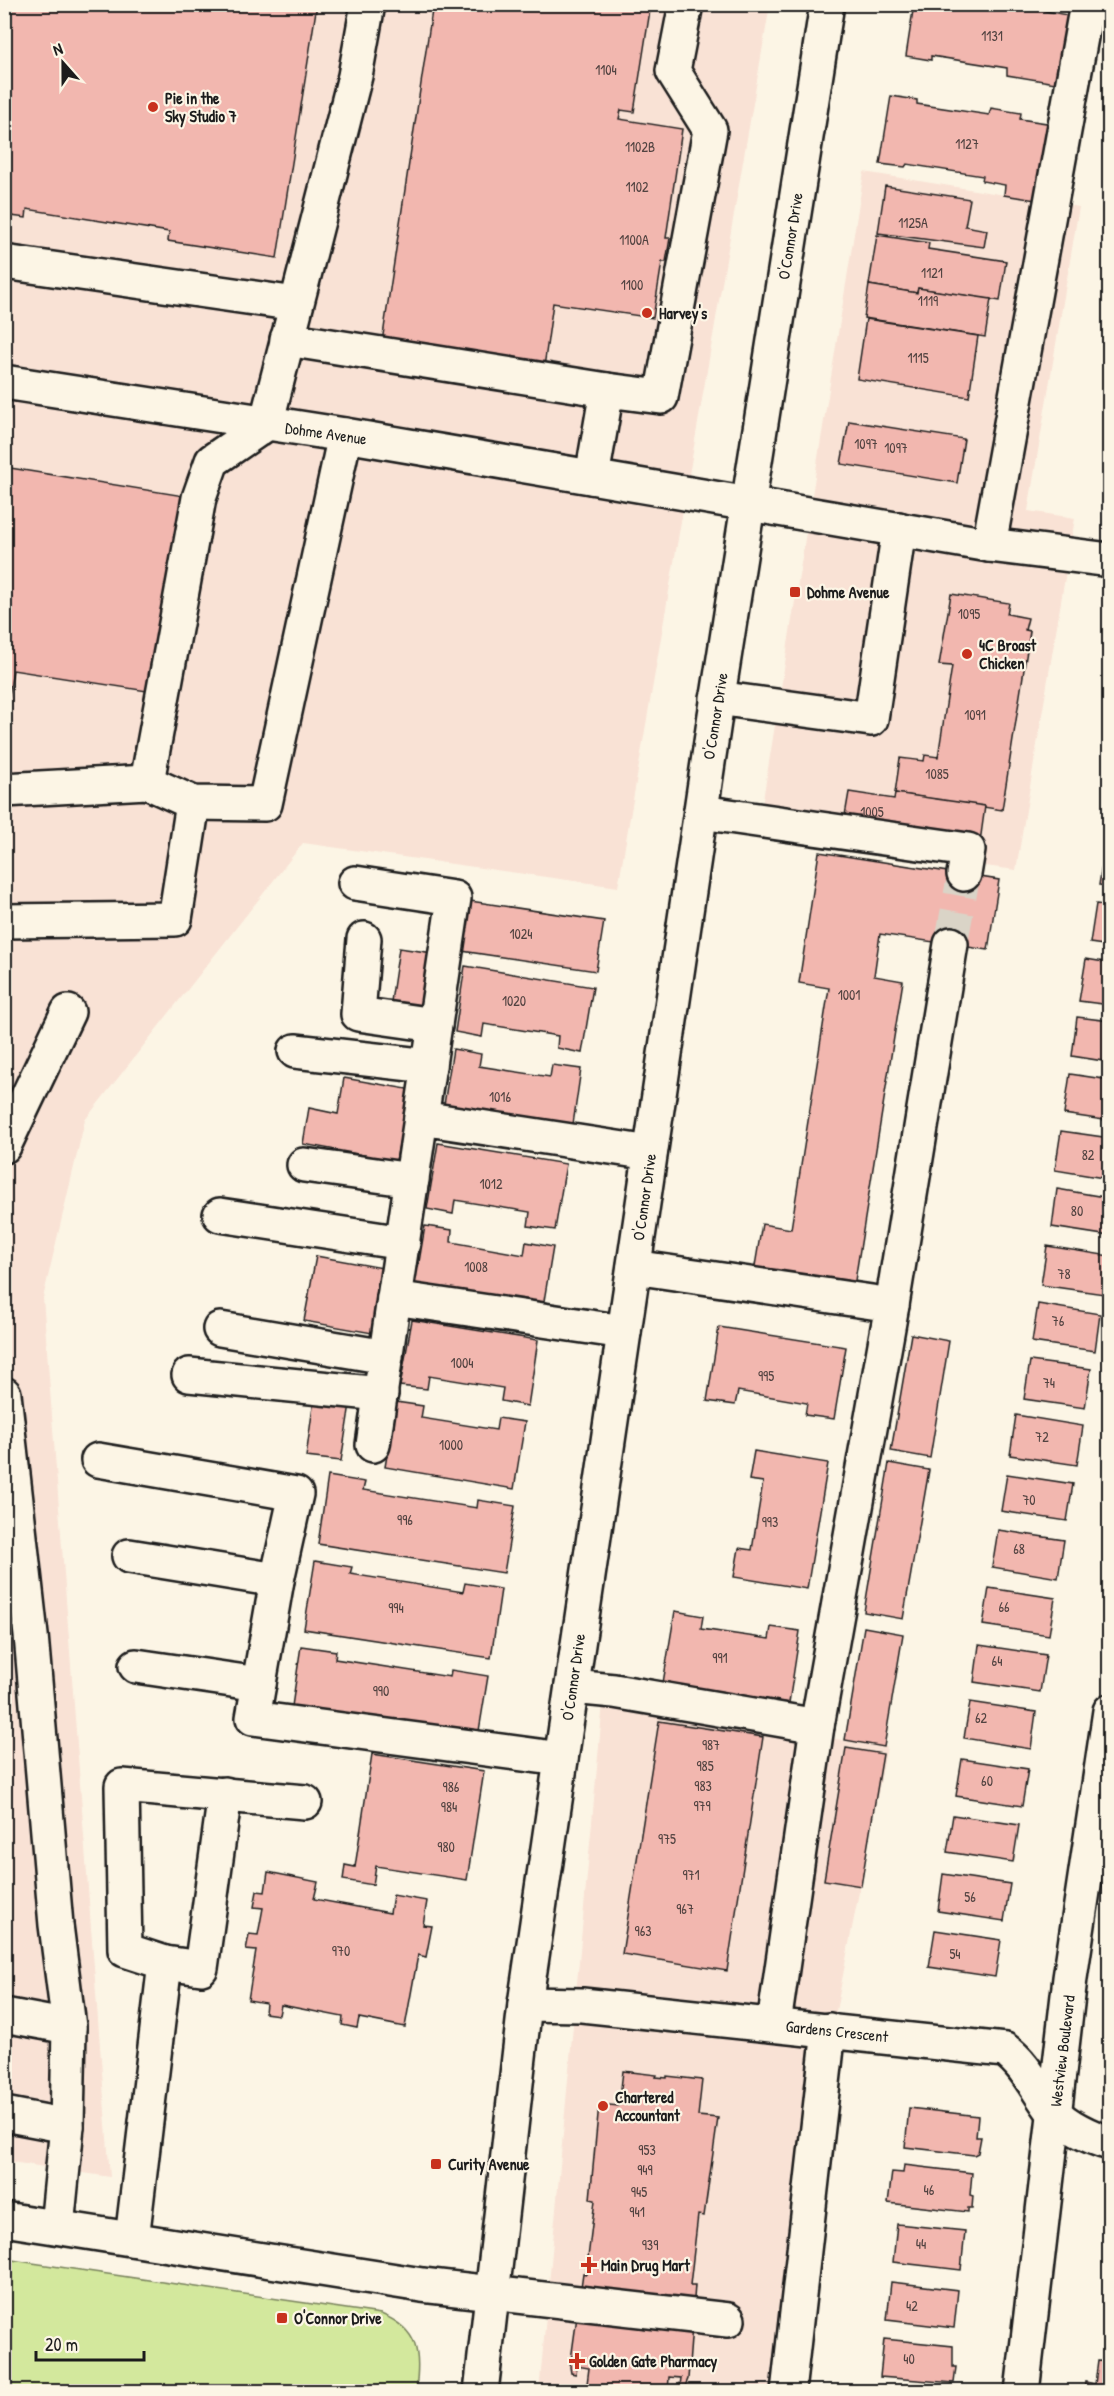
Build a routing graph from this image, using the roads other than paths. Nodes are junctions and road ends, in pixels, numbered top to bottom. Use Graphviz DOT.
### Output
graph roads {
  1 [pos="368,4"];
  2 [pos="686,4"];
  3 [pos="827,4"];
  4 [pos="1087,4"];
  5 [pos="4,262"];
  6 [pos="296,304"];
  7 [pos="287,339"];
  8 [pos="4,382"];
  9 [pos="607,390"];
  10 [pos="266,424"];
  11 [pos="345,435"];
  12 [pos="592,477"];
  13 [pos="748,502"];
  14 [pos="898,529"];
  15 [pos="989,545"];
  16 [pos="1110,560"];
  17 [pos="717,698"];
  18 [pos="147,782"];
  19 [pos="4,790"];
  20 [pos="193,803"];
  21 [pos="701,812"];
  22 [pos="964,874"];
  23 [pos="355,883"];
  24 [pos="4,921"];
  25 [pos="364,939"];
  26 [pos="951,944"];
  27 [pos="68,1012"];
  28 [pos="435,1025"];
  29 [pos="295,1051"];
  30 [pos="429,1066"];
  31 [pos="421,1118"];
  32 [pos="4,1146"];
  33 [pos="650,1153"];
  34 [pos="304,1165"];
  35 [pos="412,1180"];
  36 [pos="220,1215"];
  37 [pos="403,1243"];
  38 [pos="634,1267"];
  39 [pos="394,1298"];
  40 [pos="892,1305"];
  41 [pos="220,1329"];
  42 [pos="624,1332"];
  43 [pos="386,1357"];
  44 [pos="189,1375"];
  45 [pos="4,1394"];
  46 [pos="381,1394"];
  47 [pos="373,1445"];
  48 [pos="98,1460"];
  49 [pos="129,1556"];
  50 [pos="278,1580"];
  51 [pos="136,1666"];
  52 [pos="260,1684"];
  53 [pos="572,1687"];
  54 [pos="1110,1711"];
  55 [pos="817,1726"];
  56 [pos="561,1759"];
  57 [pos="225,1794"];
  58 [pos="305,1802"];
  59 [pos="165,1963"];
  60 [pos="525,2004"];
  61 [pos="4,2015"];
  62 [pos="774,2024"];
  63 [pos="69,2027"];
  64 [pos="829,2030"];
  65 [pos="1054,2112"];
  66 [pos="4,2114"];
  67 [pos="67,2126"];
  68 [pos="1110,2142"];
  69 [pos="4,2219"];
  70 [pos="57,2227"];
  71 [pos="132,2239"];
  72 [pos="492,2294"];
  73 [pos="728,2320"];
  74 [pos="481,2391"];
  75 [pos="788,2391"];
  76 [pos="1022,2391"];
  1 -- 6 [label="street"];
  2 -- 9 [label="street"];
  3 -- 13 [label="street, O'Connor Drive"];
  4 -- 15 [label="street"];
  5 -- 6 [label="street"];
  6 -- 7 [label="street"];
  7 -- 9 [label="street"];
  7 -- 10 [label="street"];
  8 -- 10 [label="street, Dohme Avenue"];
  9 -- 12 [label="street"];
  10 -- 11 [label="street, Dohme Avenue"];
  10 -- 18 [label="street"];
  11 -- 12 [label="street, Dohme Avenue"];
  11 -- 20 [label="street"];
  12 -- 13 [label="street, Dohme Avenue"];
  13 -- 14 [label="street, Dohme Avenue"];
  13 -- 17 [label="street, O'Connor Drive"];
  14 -- 15 [label="street, Dohme Avenue"];
  14 -- 17 [label="street"];
  15 -- 16 [label="street, Dohme Avenue"];
  17 -- 21 [label="street, O'Connor Drive"];
  18 -- 19 [label="street"];
  18 -- 20 [label="street"];
  20 -- 24 [label="street"];
  21 -- 22 [label="street"];
  21 -- 33 [label="street, O'Connor Drive"];
  23 -- 28 [label="street"];
  25 -- 28 [label="street"];
  26 -- 40 [label="street"];
  27 -- 32 [label="street"];
  28 -- 30 [label="street"];
  29 -- 30 [label="street"];
  30 -- 31 [label="street"];
  31 -- 33 [label="street"];
  31 -- 35 [label="street"];
  33 -- 38 [label="street, O'Connor Drive"];
  34 -- 35 [label="street"];
  35 -- 37 [label="street"];
  36 -- 37 [label="street"];
  37 -- 39 [label="street"];
  38 -- 40 [label="street"];
  38 -- 42 [label="street, O'Connor Drive"];
  39 -- 42 [label="street"];
  39 -- 43 [label="street"];
  40 -- 55 [label="street"];
  41 -- 43 [label="street"];
  42 -- 53 [label="street, O'Connor Drive"];
  43 -- 46 [label="street"];
  44 -- 46 [label="street"];
  45 -- 63 [label="street"];
  46 -- 47 [label="street"];
  48 -- 50 [label="street"];
  49 -- 50 [label="street"];
  50 -- 52 [label="street"];
  51 -- 52 [label="street"];
  52 -- 56 [label="street"];
  53 -- 55 [label="street"];
  53 -- 56 [label="street, O'Connor Drive"];
  54 -- 65 [label="street, Westview Boulevard"];
  55 -- 62 [label="street"];
  56 -- 60 [label="street, O'Connor Drive"];
  57 -- 58 [label="street"];
  57 -- 59 [label="street"];
  57 -- 59 [label="street"];
  59 -- 71 [label="street"];
  60 -- 62 [label="street, Gardens Crescent"];
  60 -- 72 [label="street, O'Connor Drive"];
  61 -- 63 [label="street"];
  62 -- 64 [label="street, Gardens Crescent"];
  63 -- 67 [label="street"];
  64 -- 65 [label="street, Gardens Crescent"];
  64 -- 75 [label="street"];
  65 -- 68 [label="street, Gardens Crescent"];
  65 -- 76 [label="street, Westview Boulevard"];
  66 -- 67 [label="street"];
  67 -- 70 [label="street"];
  69 -- 70 [label="street"];
  70 -- 71 [label="street"];
  71 -- 72 [label="street"];
  72 -- 73 [label="street"];
  72 -- 74 [label="street, O'Connor Drive"];
}
